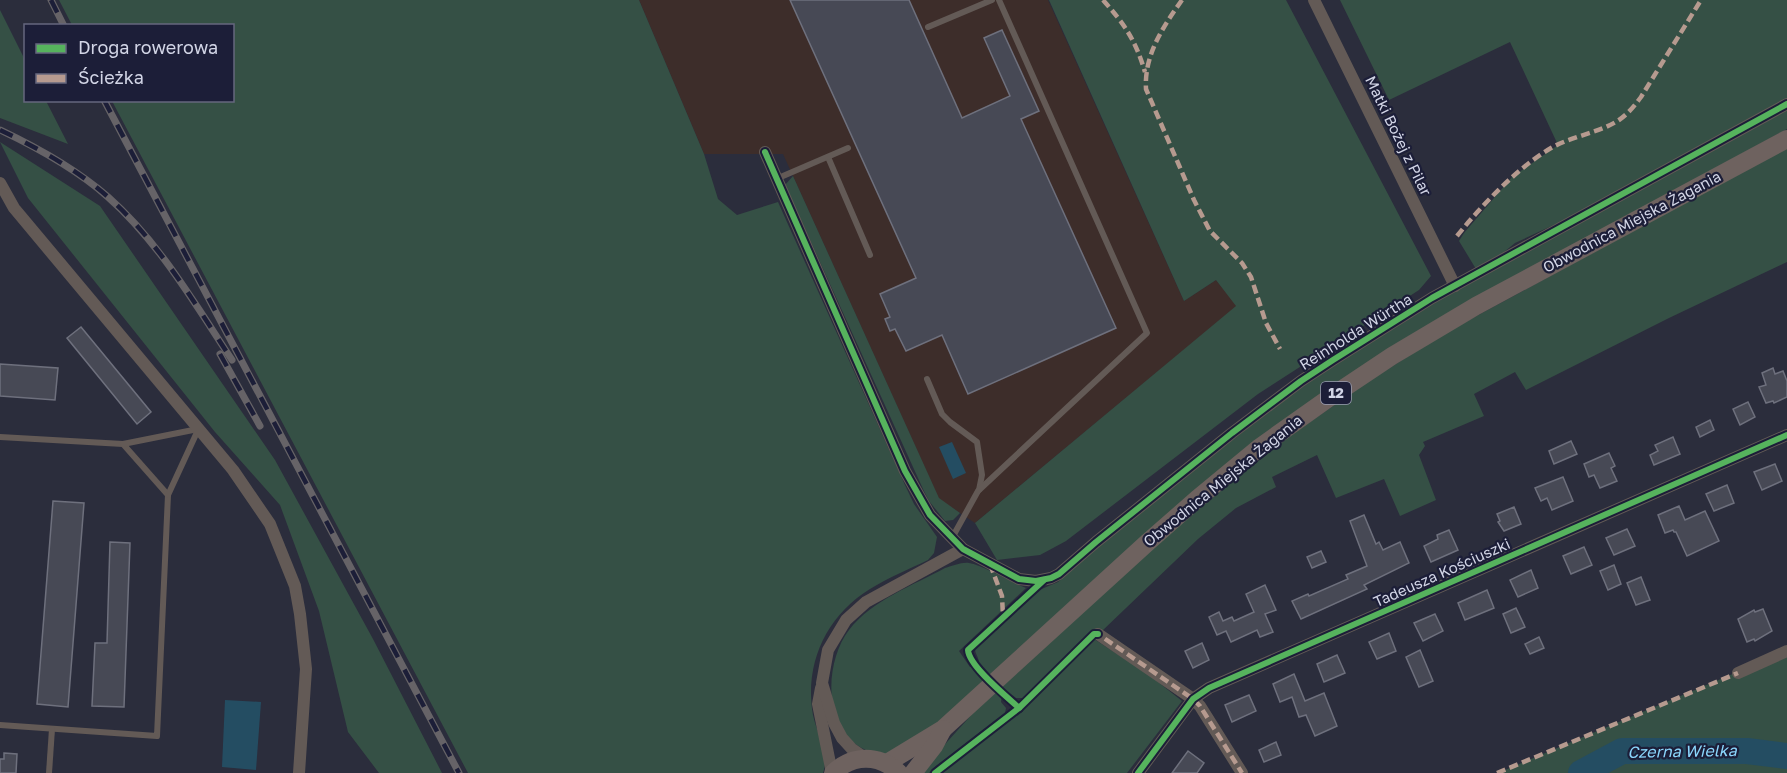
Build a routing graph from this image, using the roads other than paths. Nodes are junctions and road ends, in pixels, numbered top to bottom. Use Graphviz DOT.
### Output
graph roads {
  1 [pos="992,0"];
  2 [pos="999,0"];
  3 [pos="1314,0"];
  4 [pos="928,27"];
  5 [pos="1787,104"];
  6 [pos="1787,139"];
  7 [pos="848,148"];
  8 [pos="765,152"];
  9 [pos="828,157"];
  10 [pos="776,179"];
  11 [pos="0,183"];
  12 [pos="870,255"];
  13 [pos="1455,286"];
  14 [pos="927,379"];
  15 [pos="198,429"];
  16 [pos="1787,435"];
  17 [pos="0,437"];
  18 [pos="123,444"];
  19 [pos="978,491"];
  20 [pos="168,495"];
  21 [pos="952,538"];
  22 [pos="963,549"];
  23 [pos="1098,634"];
  24 [pos="1787,651"];
  25 [pos="1738,673"];
  26 [pos="822,683"];
  27 [pos="1193,699"];
  28 [pos="0,725"];
  29 [pos="52,729"];
  30 [pos="944,729"];
  31 [pos="865,758"];
  32 [pos="893,768"];
  33 [pos="49,773"];
  34 [pos="299,773"];
  35 [pos="833,773"];
  36 [pos="913,773"];
  37 [pos="1138,773"];
  38 [pos="1242,773"];
  1 -- 4 [label="lane"];
  2 -- 19 [label="lane"];
  3 -- 13 [label="street, Matki Bożej z Pilar"];
  5 -- 13 [label="street, Reinholda Würtha"];
  6 -- 30 [label="main road, Obwodnica Miejska Żagania / 12"];
  7 -- 9 [label="lane"];
  8 -- 10 [label="street, Reinholda Würtha"];
  9 -- 10 [label="lane"];
  9 -- 12 [label="lane"];
  10 -- 21 [label="street, Reinholda Würtha"];
  11 -- 15 [label="street"];
  13 -- 22 [label="street, Reinholda Würtha"];
  14 -- 19 [label="lane"];
  15 -- 18 [label="lane"];
  15 -- 20 [label="lane"];
  15 -- 34 [label="street"];
  16 -- 27 [label="street, Tadeusza Kościuszki"];
  17 -- 18 [label="lane"];
  18 -- 20 [label="lane"];
  19 -- 21 [label="lane"];
  20 -- 29 [label="lane"];
  21 -- 22 [label="street, Reinholda Würtha"];
  22 -- 26 [label="street"];
  23 -- 27 [label="street"];
  24 -- 25 [label="street"];
  26 -- 31 [label="street"];
  26 -- 35 [label="street"];
  27 -- 37 [label="street, Tadeusza Kościuszki"];
  27 -- 38 [label="street"];
  28 -- 29 [label="lane"];
  29 -- 33 [label="lane"];
  30 -- 32 [label="main road, Obwodnica Miejska Żagania / 12"];
  30 -- 36 [label="main road, Obwodnica Miejska Żagania / 12"];
  31 -- 32 [label="main road, 12"];
  31 -- 35 [label="main road"];
}
